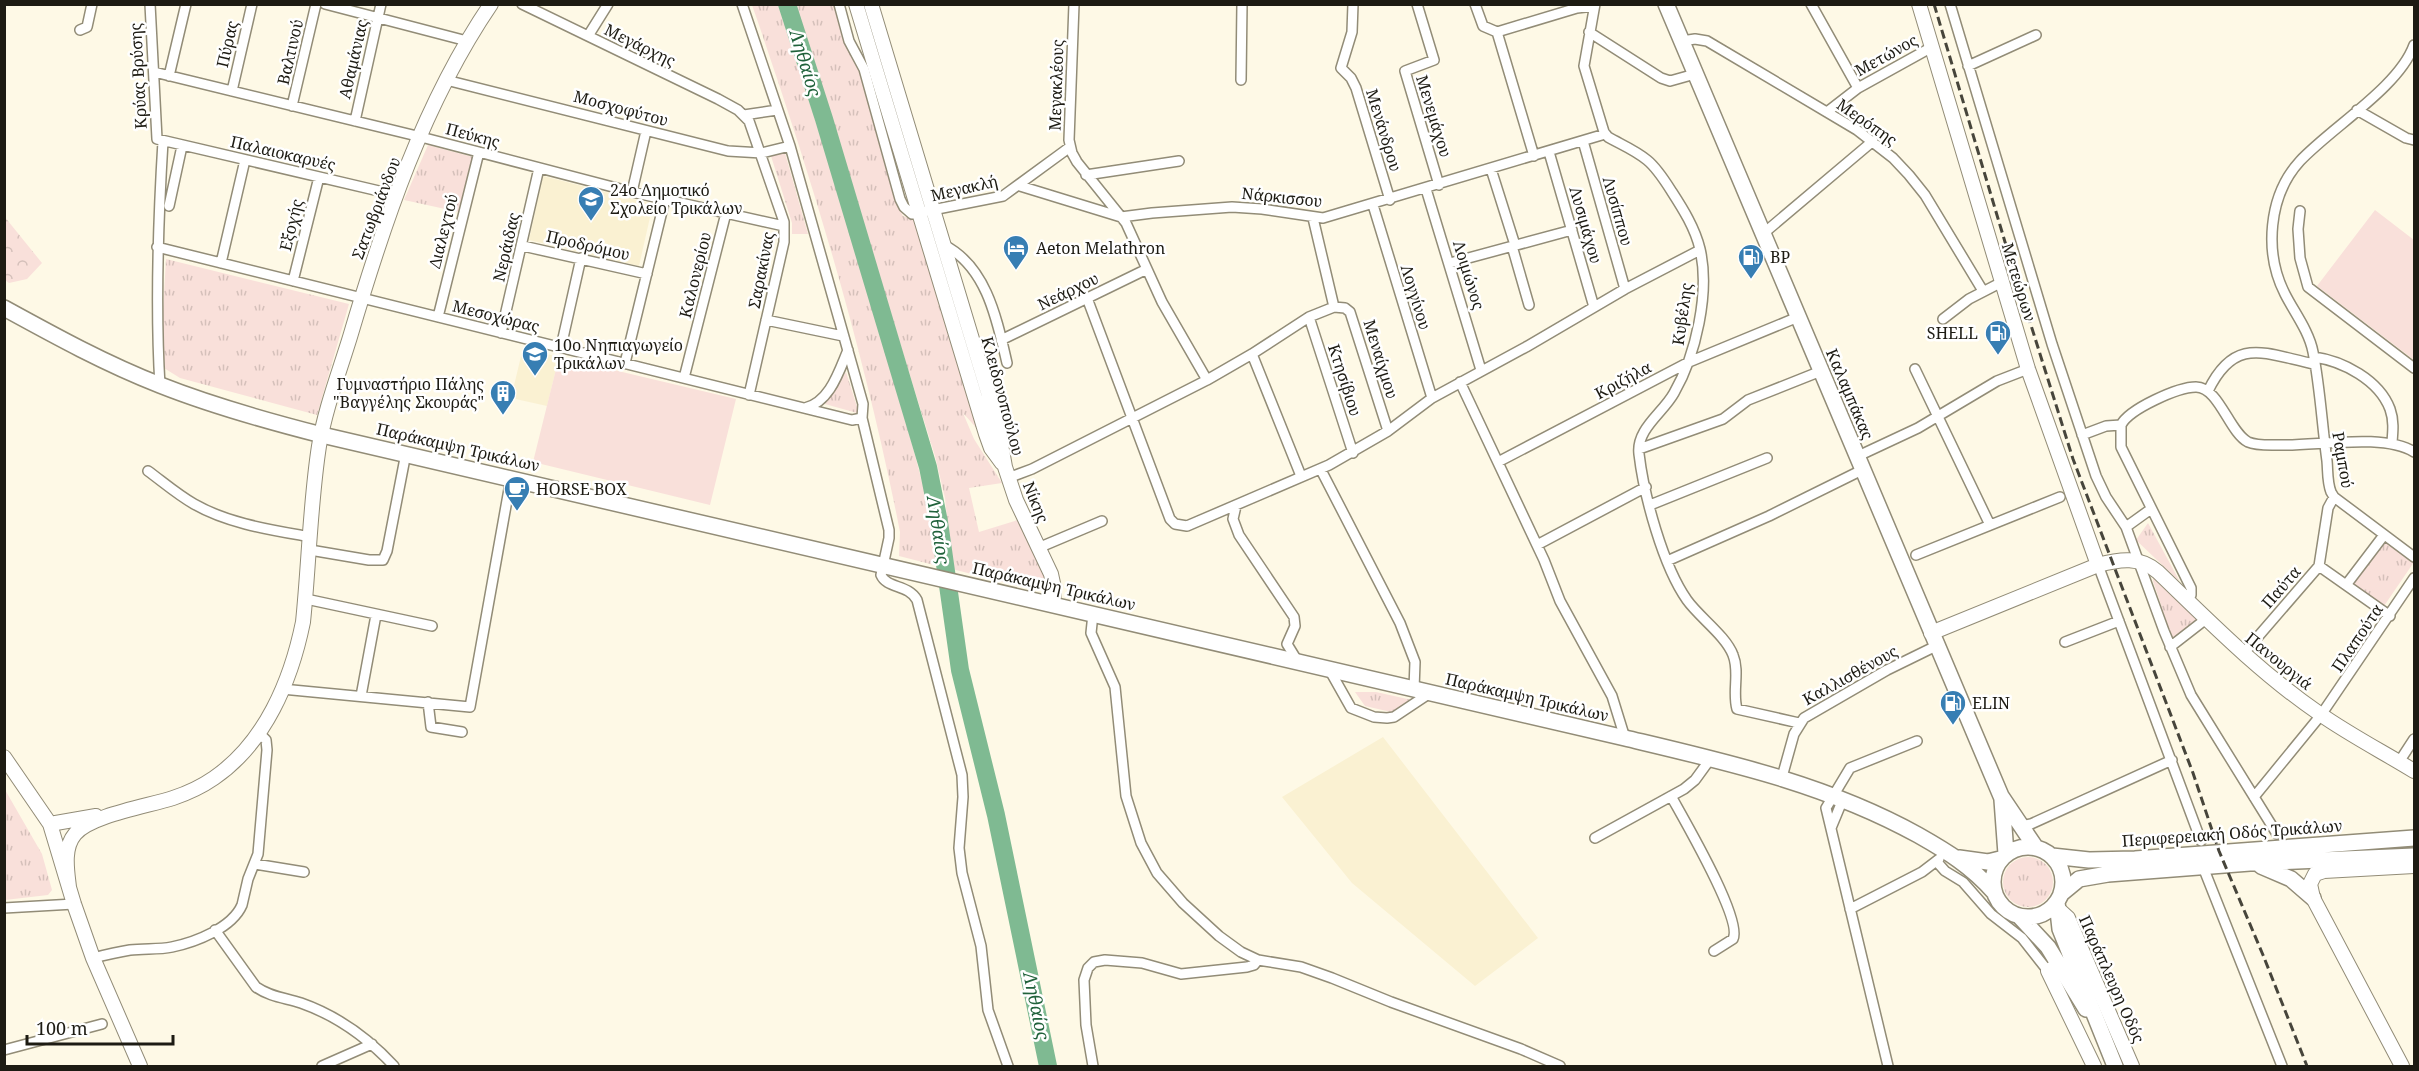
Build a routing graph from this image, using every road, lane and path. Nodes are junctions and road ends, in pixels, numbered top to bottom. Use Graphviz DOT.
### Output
graph roads {
  1 [pos="92,4"];
  2 [pos="150,4"];
  3 [pos="186,4"];
  4 [pos="252,4"];
  5 [pos="316,4"];
  6 [pos="325,4"];
  7 [pos="381,4"];
  8 [pos="491,4"];
  9 [pos="522,4"];
  10 [pos="608,4"];
  11 [pos="742,4"];
  12 [pos="839,4"];
  13 [pos="856,4"];
  14 [pos="871,4"];
  15 [pos="1074,4"];
  16 [pos="1242,4"];
  17 [pos="1353,4"];
  18 [pos="1417,4"];
  19 [pos="1475,4"];
  20 [pos="1666,4"];
  21 [pos="1811,4"];
  22 [pos="1919,4"];
  23 [pos="1950,4"];
  24 [pos="1594,5"];
  25 [pos="378,17"];
  26 [pos="80,30"];
  27 [pos="1497,32"];
  28 [pos="1589,32"];
  29 [pos="2036,35"];
  30 [pos="588,36"];
  31 [pos="467,41"];
  32 [pos="1682,42"];
  33 [pos="2415,45"];
  34 [pos="1932,47"];
  35 [pos="868,66"];
  36 [pos="1968,66"];
  37 [pos="154,72"];
  38 [pos="1695,74"];
  39 [pos="169,76"];
  40 [pos="446,80"];
  41 [pos="1241,80"];
  42 [pos="1857,88"];
  43 [pos="232,91"];
  44 [pos="292,106"];
  45 [pos="777,110"];
  46 [pos="2357,110"];
  47 [pos="1827,112"];
  48 [pos="744,115"];
  49 [pos="355,121"];
  50 [pos="646,131"];
  51 [pos="1605,134"];
  52 [pos="421,137"];
  53 [pos="2415,140"];
  54 [pos="163,141"];
  55 [pos="1582,141"];
  56 [pos="1873,141"];
  57 [pos="182,146"];
  58 [pos="790,146"];
  59 [pos="1070,147"];
  60 [pos="479,152"];
  61 [pos="1549,152"];
  62 [pos="762,153"];
  63 [pos="1534,156"];
  64 [pos="245,160"];
  65 [pos="1179,161"];
  66 [pos="539,168"];
  67 [pos="1491,169"];
  68 [pos="1086,176"];
  69 [pos="319,177"];
  70 [pos="1439,185"];
  71 [pos="1020,186"];
  72 [pos="1426,189"];
  73 [pos="632,192"];
  74 [pos="396,195"];
  75 [pos="665,199"];
  76 [pos="1390,200"];
  77 [pos="1373,205"];
  78 [pos="169,206"];
  79 [pos="2300,210"];
  80 [pos="927,212"];
  81 [pos="726,213"];
  82 [pos="1122,217"];
  83 [pos="1313,218"];
  84 [pos="784,226"];
  85 [pos="1572,230"];
  86 [pos="1764,233"];
  87 [pos="523,246"];
  88 [pos="937,246"];
  89 [pos="1514,246"];
  90 [pos="157,247"];
  91 [pos="1700,250"];
  92 [pos="581,258"];
  93 [pos="221,263"];
  94 [pos="1450,263"];
  95 [pos="1147,269"];
  96 [pos="647,274"];
  97 [pos="293,281"];
  98 [pos="2002,282"];
  99 [pos="1625,289"];
  100 [pos="1983,291"];
  101 [pos="361,298"];
  102 [pos="1087,298"];
  103 [pos="1529,305"];
  104 [pos="1334,307"];
  105 [pos="4,308"];
  106 [pos="1594,308"];
  107 [pos="438,317"];
  108 [pos="1309,317"];
  109 [pos="1798,317"];
  110 [pos="1943,319"];
  111 [pos="766,320"];
  112 [pos="501,333"];
  113 [pos="843,336"];
  114 [pos="1001,340"];
  115 [pos="561,347"];
  116 [pos="848,350"];
  117 [pos="1252,354"];
  118 [pos="2314,360"];
  119 [pos="1689,362"];
  120 [pos="625,363"];
  121 [pos="1007,363"];
  122 [pos="2415,368"];
  123 [pos="1915,369"];
  124 [pos="2028,369"];
  125 [pos="1481,370"];
  126 [pos="1821,371"];
  127 [pos="684,378"];
  128 [pos="1207,380"];
  129 [pos="1460,382"];
  130 [pos="160,386"];
  131 [pos="2208,391"];
  132 [pos="749,395"];
  133 [pos="1432,398"];
  134 [pos="804,408"];
  135 [pos="1938,417"];
  136 [pos="862,418"];
  137 [pos="1133,419"];
  138 [pos="2121,425"];
  139 [pos="1388,431"];
  140 [pos="322,435"];
  141 [pos="2082,435"];
  142 [pos="2392,442"];
  143 [pos="2325,445"];
  144 [pos="1639,449"];
  145 [pos="2415,452"];
  146 [pos="406,453"];
  147 [pos="1353,453"];
  148 [pos="1767,458"];
  149 [pos="1498,462"];
  150 [pos="1859,463"];
  151 [pos="1321,470"];
  152 [pos="148,471"];
  153 [pos="1006,472"];
  154 [pos="1301,476"];
  155 [pos="511,478"];
  156 [pos="1646,487"];
  157 [pos="2060,497"];
  158 [pos="2334,497"];
  159 [pos="1236,506"];
  160 [pos="1650,506"];
  161 [pos="2151,509"];
  162 [pos="1102,521"];
  163 [pos="1990,525"];
  164 [pos="2126,527"];
  165 [pos="2384,536"];
  166 [pos="311,543"];
  167 [pos="1537,545"];
  168 [pos="1038,548"];
  169 [pos="1916,555"];
  170 [pos="2415,557"];
  171 [pos="2137,560"];
  172 [pos="1667,561"];
  173 [pos="2098,565"];
  174 [pos="889,566"];
  175 [pos="2319,566"];
  176 [pos="2415,578"];
  177 [pos="2346,585"];
  178 [pos="306,599"];
  179 [pos="2187,600"];
  180 [pos="1053,604"];
  181 [pos="1094,614"];
  182 [pos="376,615"];
  183 [pos="2390,616"];
  184 [pos="2206,619"];
  185 [pos="2119,621"];
  186 [pos="432,626"];
  187 [pos="1934,639"];
  188 [pos="2065,642"];
  189 [pos="2170,647"];
  190 [pos="2243,654"];
  191 [pos="1298,662"];
  192 [pos="1329,669"];
  193 [pos="1414,688"];
  194 [pos="282,689"];
  195 [pos="1430,693"];
  196 [pos="360,696"];
  197 [pos="428,702"];
  198 [pos="2321,715"];
  199 [pos="1799,723"];
  200 [pos="258,732"];
  201 [pos="462,732"];
  202 [pos="1625,738"];
  203 [pos="2415,739"];
  204 [pos="1917,741"];
  205 [pos="4,757"];
  206 [pos="1711,758"];
  207 [pos="2172,760"];
  208 [pos="2399,762"];
  209 [pos="2415,771"];
  210 [pos="1782,777"];
  211 [pos="1671,796"];
  212 [pos="2001,796"];
  213 [pos="1838,797"];
  214 [pos="2254,797"];
  215 [pos="136,809"];
  216 [pos="50,824"];
  217 [pos="2021,826"];
  218 [pos="2277,834"];
  219 [pos="1595,838"];
  220 [pos="2415,838"];
  221 [pos="2201,841"];
  222 [pos="2036,848"];
  223 [pos="1940,856"];
  224 [pos="2052,856"];
  225 [pos="2415,856"];
  226 [pos="2003,857"];
  227 [pos="1958,858"];
  228 [pos="2250,863"];
  229 [pos="255,864"];
  230 [pos="2415,866"];
  231 [pos="2203,867"];
  232 [pos="304,872"];
  233 [pos="69,887"];
  234 [pos="1994,892"];
  235 [pos="2313,898"];
  236 [pos="2059,901"];
  237 [pos="74,904"];
  238 [pos="4,908"];
  239 [pos="1850,909"];
  240 [pos="2020,917"];
  241 [pos="215,930"];
  242 [pos="1714,951"];
  243 [pos="93,958"];
  244 [pos="1258,960"];
  245 [pos="2054,968"];
  246 [pos="102,1024"];
  247 [pos="2101,1034"];
  248 [pos="372,1044"];
  249 [pos="4,1050"];
  250 [pos="140,1066"];
  251 [pos="322,1066"];
  252 [pos="394,1066"];
  253 [pos="1008,1066"];
  254 [pos="1093,1066"];
  255 [pos="1560,1066"];
  256 [pos="1888,1066"];
  257 [pos="2094,1066"];
  258 [pos="2115,1066"];
  259 [pos="2132,1066"];
  260 [pos="2282,1066"];
  261 [pos="2402,1066"];
  1 -- 26 [label="street"];
  2 -- 37 [label="street, Κρύας Βρύσης"];
  3 -- 39 [label="street"];
  4 -- 43 [label="street, Πύρας"];
  5 -- 44 [label="street, Βαλτινού"];
  6 -- 25 [label="street"];
  7 -- 25 [label="street, Αθαμάνιας"];
  8 -- 31 [label="street, Σατωβριάνδου"];
  9 -- 30 [label="street, Μεγάρχης"];
  10 -- 30 [label="street"];
  11 -- 45 [label="street"];
  12 -- 35 [label="street"];
  13 -- 35 [label="street, Κλειδονοπούλου"];
  14 -- 80 [label="street, Κλειδονοπούλου"];
  15 -- 59 [label="street, Μεγακλέους"];
  16 -- 41 [label="street"];
  17 -- 76 [label="street, Μενάνδρου"];
  18 -- 70 [label="street, Μενεμάχου"];
  19 -- 27 [label="street"];
  20 -- 32 [label="main road, Καλαμπάκας"];
  21 -- 42 [label="street"];
  22 -- 34 [label="street, Μετεώρων"];
  23 -- 36 [label="street"];
  24 -- 27 [label="street"];
  24 -- 28 [label="street"];
  25 -- 31 [label="street"];
  25 -- 49 [label="street, Αθαμάνιας"];
  27 -- 63 [label="street"];
  28 -- 38 [label="street"];
  28 -- 51 [label="street"];
  29 -- 36 [label="street"];
  30 -- 48 [label="street, Μεγάρχης"];
  31 -- 40 [label="street, Σατωβριάνδου"];
  32 -- 38 [label="main road, Καλαμπάκας"];
  32 -- 47 [label="street, Μερόπης"];
  33 -- 46 [label="street, Ραμπού"];
  34 -- 42 [label="street, Μετώνος"];
  34 -- 98 [label="street, Μετεώρων"];
  35 -- 80 [label="street, Κλειδονοπούλου"];
  36 -- 141 [label="street"];
  37 -- 39 [label="street, Πεύκης"];
  37 -- 54 [label="street, Κρύας Βρύσης"];
  38 -- 86 [label="main road, Καλαμπάκας"];
  39 -- 43 [label="street, Πεύκης"];
  40 -- 50 [label="street, Μοσχοφύτου"];
  40 -- 52 [label="street, Σατωβριάνδου"];
  42 -- 47 [label="street, Μετώνος"];
  43 -- 44 [label="street, Πεύκης"];
  44 -- 49 [label="street, Πεύκης"];
  45 -- 48 [label="street"];
  45 -- 58 [label="street"];
  46 -- 53 [label="street"];
  46 -- 118 [label="street, Ραμπού"];
  47 -- 56 [label="street, Μερόπης"];
  48 -- 62 [label="street"];
  49 -- 52 [label="street, Πεύκης"];
  50 -- 62 [label="street, Μοσχοφύτου"];
  50 -- 73 [label="street"];
  51 -- 55 [label="street, Νάρκισσου"];
  51 -- 91 [label="street, Κυβέλης"];
  52 -- 60 [label="street, Πεύκης"];
  52 -- 74 [label="street, Σατωβριάνδου"];
  54 -- 57 [label="street, Παλαιοκαρυές"];
  54 -- 90 [label="street"];
  55 -- 61 [label="street, Νάρκισσου"];
  55 -- 99 [label="street, Λυσίππου"];
  56 -- 86 [label="street"];
  56 -- 100 [label="street, Μερόπης"];
  57 -- 64 [label="street, Παλαιοκαρυές"];
  57 -- 78 [label="street"];
  58 -- 62 [label="street, Μοσχοφύτου"];
  58 -- 113 [label="street"];
  59 -- 68 [label="street, Μεγακλέους"];
  59 -- 71 [label="street, Μεγακλή"];
  60 -- 66 [label="street, Πεύκης"];
  60 -- 107 [label="street, Διαλεχτού"];
  61 -- 63 [label="street, Νάρκισσου"];
  61 -- 85 [label="street, Λυσιμάχου"];
  62 -- 84 [label="street, Σαρακίνας"];
  63 -- 67 [label="street, Νάρκισσου"];
  64 -- 69 [label="street, Παλαιοκαρυές"];
  64 -- 93 [label="street"];
  65 -- 68 [label="street"];
  66 -- 73 [label="street, Πεύκης"];
  66 -- 87 [label="street, Νεράιδας"];
  67 -- 70 [label="street, Νάρκισσου"];
  67 -- 89 [label="street"];
  68 -- 82 [label="street, Μεγακλέους"];
  69 -- 74 [label="street, Παλαιοκαρυές"];
  69 -- 97 [label="street, Εξοχής"];
  70 -- 72 [label="street, Νάρκισσου"];
  71 -- 80 [label="street, Μεγακλή"];
  71 -- 82 [label="street, Νάρκισσου"];
  72 -- 76 [label="street, Νάρκισσου"];
  72 -- 94 [label="street, Λοιμώνος"];
  73 -- 75 [label="street, Πεύκης"];
  74 -- 101 [label="street, Σατωβριάνδου"];
  75 -- 81 [label="street, Πεύκης"];
  75 -- 96 [label="street"];
  76 -- 77 [label="street, Νάρκισσου"];
  77 -- 83 [label="street, Νάρκισσου"];
  77 -- 133 [label="street, Λογγίνου"];
  79 -- 122 [label="street"];
  80 -- 88 [label="street, Κλειδονοπούλου"];
  81 -- 84 [label="street, Πεύκης"];
  81 -- 127 [label="street, Καλονερίου"];
  82 -- 83 [label="street, Νάρκισσου"];
  82 -- 95 [label="street, Μεγακλέους"];
  83 -- 104 [label="street"];
  84 -- 111 [label="street, Σαρακίνας"];
  85 -- 89 [label="street"];
  85 -- 106 [label="street, Λυσιμάχου"];
  86 -- 109 [label="main road, Καλαμπάκας"];
  87 -- 92 [label="street, Προδρόμου"];
  87 -- 112 [label="street, Νεράιδας"];
  88 -- 114 [label="street"];
  88 -- 153 [label="street, Κλειδονοπούλου"];
  89 -- 94 [label="street"];
  89 -- 103 [label="street"];
  90 -- 93 [label="street, Μεσοχώρας"];
  90 -- 130 [label="street"];
  91 -- 99 [label="street"];
  91 -- 119 [label="street, Κυβέλης"];
  92 -- 96 [label="street, Προδρόμου"];
  92 -- 115 [label="street"];
  93 -- 97 [label="street, Μεσοχώρας"];
  94 -- 125 [label="street, Λοιμώνος"];
  95 -- 102 [label="street, Νεάρχου"];
  95 -- 128 [label="street, Μεγακλέους"];
  96 -- 120 [label="street"];
  97 -- 101 [label="street, Μεσοχώρας"];
  98 -- 100 [label="street"];
  98 -- 124 [label="street, Μετεώρων"];
  99 -- 106 [label="street"];
  100 -- 110 [label="street"];
  101 -- 107 [label="street, Μεσοχώρας"];
  101 -- 140 [label="street, Σατωβριάνδου"];
  102 -- 114 [label="street, Νεάρχου"];
  102 -- 137 [label="street"];
  104 -- 108 [label="street"];
  104 -- 139 [label="street, Μεναίχμου"];
  105 -- 130 [label="main road, Παράκαμψη Τρικάλων"];
  106 -- 125 [label="street"];
  107 -- 112 [label="street, Μεσοχώρας"];
  108 -- 117 [label="street"];
  108 -- 147 [label="street, Κτησίβιου"];
  109 -- 119 [label="street, Κριζήλα"];
  109 -- 126 [label="main road, Καλαμπάκας"];
  111 -- 113 [label="street"];
  111 -- 132 [label="street, Σαρακίνας"];
  112 -- 115 [label="street, Μεσοχώρας"];
  113 -- 116 [label="street"];
  114 -- 121 [label="street"];
  115 -- 120 [label="street, Μεσοχώρας"];
  116 -- 134 [label="street"];
  116 -- 136 [label="street"];
  117 -- 128 [label="street"];
  117 -- 154 [label="street"];
  118 -- 131 [label="street"];
  118 -- 142 [label="street"];
  118 -- 143 [label="street, Ραμπού"];
  119 -- 144 [label="street, Κυβέλης"];
  119 -- 149 [label="street, Κριζήλα"];
  120 -- 127 [label="street, Μεσοχώρας"];
  123 -- 135 [label="street"];
  124 -- 135 [label="street"];
  124 -- 173 [label="street, Μετεώρων"];
  125 -- 129 [label="street"];
  126 -- 144 [label="street"];
  126 -- 150 [label="main road, Καλαμπάκας"];
  127 -- 132 [label="street, Μεσοχώρας"];
  128 -- 137 [label="street"];
  129 -- 133 [label="street"];
  129 -- 149 [label="street"];
  130 -- 140 [label="main road, Παράκαμψη Τρικάλων"];
  131 -- 138 [label="street"];
  131 -- 143 [label="street"];
  132 -- 134 [label="street, Μεσοχώρας"];
  133 -- 139 [label="street"];
  134 -- 136 [label="street, Μεσοχώρας"];
  135 -- 150 [label="street"];
  135 -- 163 [label="street"];
  136 -- 174 [label="street"];
  137 -- 153 [label="street"];
  137 -- 159 [label="street"];
  138 -- 141 [label="street"];
  138 -- 161 [label="street"];
  139 -- 147 [label="street"];
  140 -- 146 [label="main road, Παράκαμψη Τρικάλων"];
  140 -- 166 [label="street, Σατωβριάνδου"];
  141 -- 164 [label="street"];
  142 -- 143 [label="street"];
  142 -- 145 [label="street"];
  143 -- 158 [label="street, Ραμπού"];
  144 -- 156 [label="street"];
  146 -- 155 [label="main road, Παράκαμψη Τρικάλων"];
  146 -- 166 [label="street"];
  147 -- 151 [label="street"];
  148 -- 160 [label="street"];
  149 -- 167 [label="street"];
  150 -- 172 [label="street"];
  150 -- 187 [label="main road, Καλαμπάκας"];
  151 -- 154 [label="street"];
  151 -- 193 [label="street"];
  152 -- 166 [label="street"];
  153 -- 168 [label="street, Νίκης"];
  154 -- 159 [label="street"];
  155 -- 174 [label="main road, Παράκαμψη Τρικάλων"];
  155 -- 197 [label="street"];
  156 -- 160 [label="street"];
  156 -- 167 [label="street"];
  157 -- 163 [label="street"];
  158 -- 165 [label="street, Ραμπού"];
  158 -- 175 [label="street, Παύτα"];
  159 -- 191 [label="street"];
  160 -- 172 [label="street"];
  161 -- 164 [label="street"];
  161 -- 179 [label="street"];
  162 -- 168 [label="street, Νίκης"];
  163 -- 169 [label="street"];
  164 -- 171 [label="street"];
  165 -- 170 [label="street, Ραμπού"];
  165 -- 177 [label="street"];
  166 -- 178 [label="street, Σατωβριάνδου"];
  167 -- 202 [label="street"];
  168 -- 180 [label="street, Νίκης"];
  171 -- 173 [label="street"];
  171 -- 179 [label="street, Πανουργιά"];
  171 -- 189 [label="street"];
  172 -- 199 [label="street"];
  173 -- 185 [label="street"];
  173 -- 187 [label="street"];
  174 -- 180 [label="main road, Παράκαμψη Τρικάλων"];
  174 -- 253 [label="street"];
  175 -- 177 [label="street"];
  175 -- 190 [label="street, Παύτα"];
  176 -- 183 [label="street, Πλαπούτα"];
  177 -- 183 [label="street"];
  178 -- 182 [label="street"];
  178 -- 194 [label="street, Σατωβριάνδου"];
  179 -- 184 [label="street, Πανουργιά"];
  180 -- 181 [label="main road, Παράκαμψη Τρικάλων"];
  181 -- 191 [label="main road, Παράκαμψη Τρικάλων"];
  181 -- 244 [label="street"];
  182 -- 186 [label="street"];
  182 -- 196 [label="street"];
  183 -- 198 [label="street, Πλαπούτα"];
  184 -- 189 [label="street"];
  184 -- 190 [label="street, Πανουργιά"];
  185 -- 188 [label="street"];
  185 -- 207 [label="street"];
  187 -- 199 [label="street, Καλλισθένους"];
  187 -- 212 [label="main road, Καλαμπάκας"];
  189 -- 214 [label="street"];
  190 -- 198 [label="street, Πανουργιά"];
  191 -- 192 [label="main road, Παράκαμψη Τρικάλων"];
  192 -- 193 [label="main road, Παράκαμψη Τρικάλων"];
  192 -- 195 [label="street"];
  193 -- 195 [label="main road, Παράκαμψη Τρικάλων"];
  194 -- 196 [label="street"];
  194 -- 200 [label="street, Σατωβριάνδου"];
  195 -- 202 [label="main road, Παράκαμψη Τρικάλων"];
  196 -- 197 [label="street"];
  197 -- 201 [label="street"];
  198 -- 208 [label="street, Πανουργιά"];
  198 -- 214 [label="street, Πλαπούτα"];
  199 -- 210 [label="street, Καλλισθένους"];
  200 -- 215 [label="street, Σατωβριάνδου"];
  200 -- 229 [label="street"];
  202 -- 206 [label="main road, Παράκαμψη Τρικάλων"];
  203 -- 208 [label="street"];
  204 -- 213 [label="street"];
  205 -- 216 [label="street"];
  206 -- 210 [label="main road, Παράκαμψη Τρικάλων"];
  206 -- 211 [label="street"];
  207 -- 217 [label="street"];
  207 -- 221 [label="street"];
  208 -- 209 [label="street, Πανουργιά"];
  210 -- 213 [label="main road, Παράκαμψη Τρικάλων"];
  211 -- 219 [label="street"];
  211 -- 242 [label="street"];
  212 -- 217 [label="main road, Καλαμπάκας"];
  212 -- 226 [label="main road, Καλαμπάκας"];
  213 -- 223 [label="main road, Παράκαμψη Τρικάλων"];
  213 -- 239 [label="street"];
  214 -- 218 [label="street"];
  215 -- 216 [label="street"];
  215 -- 233 [label="street"];
  216 -- 233 [label="street"];
  217 -- 222 [label="main road, Καλαμπάκας"];
  220 -- 224 [label="main road, Περιφερειακή Οδός Τρικάλων"];
  222 -- 224 [label="main road"];
  222 -- 226 [label="main road"];
  223 -- 227 [label="main road, Παράκαμψη Τρικάλων"];
  223 -- 239 [label="street"];
  223 -- 245 [label="street"];
  224 -- 236 [label="main road"];
  225 -- 228 [label="main road, Περιφερειακή Οδός Τρικάλων"];
  226 -- 227 [label="main road, Παράκαμψη Τρικάλων"];
  226 -- 234 [label="main road"];
  227 -- 234 [label="main road, Παράκαμψη Τρικάλων"];
  228 -- 231 [label="main road, Περιφερειακή Οδός Τρικάλων"];
  228 -- 235 [label="main road"];
  229 -- 232 [label="street"];
  229 -- 241 [label="street"];
  230 -- 235 [label="street"];
  231 -- 236 [label="main road, Περιφερειακή Οδός Τρικάλων"];
  231 -- 260 [label="street"];
  233 -- 237 [label="street"];
  234 -- 240 [label="main road"];
  235 -- 261 [label="street"];
  236 -- 240 [label="main road"];
  236 -- 247 [label="main road"];
  236 -- 259 [label="street, Παράπλευρη Οδός"];
  237 -- 238 [label="street"];
  237 -- 243 [label="street"];
  239 -- 256 [label="street"];
  240 -- 245 [label="main road"];
  241 -- 243 [label="street"];
  241 -- 248 [label="street"];
  243 -- 250 [label="street"];
  244 -- 254 [label="street"];
  244 -- 255 [label="street"];
  245 -- 247 [label="main road"];
  245 -- 257 [label="street"];
  246 -- 249 [label="street"];
  247 -- 258 [label="main road"];
  248 -- 251 [label="street"];
  248 -- 252 [label="street"];
}
